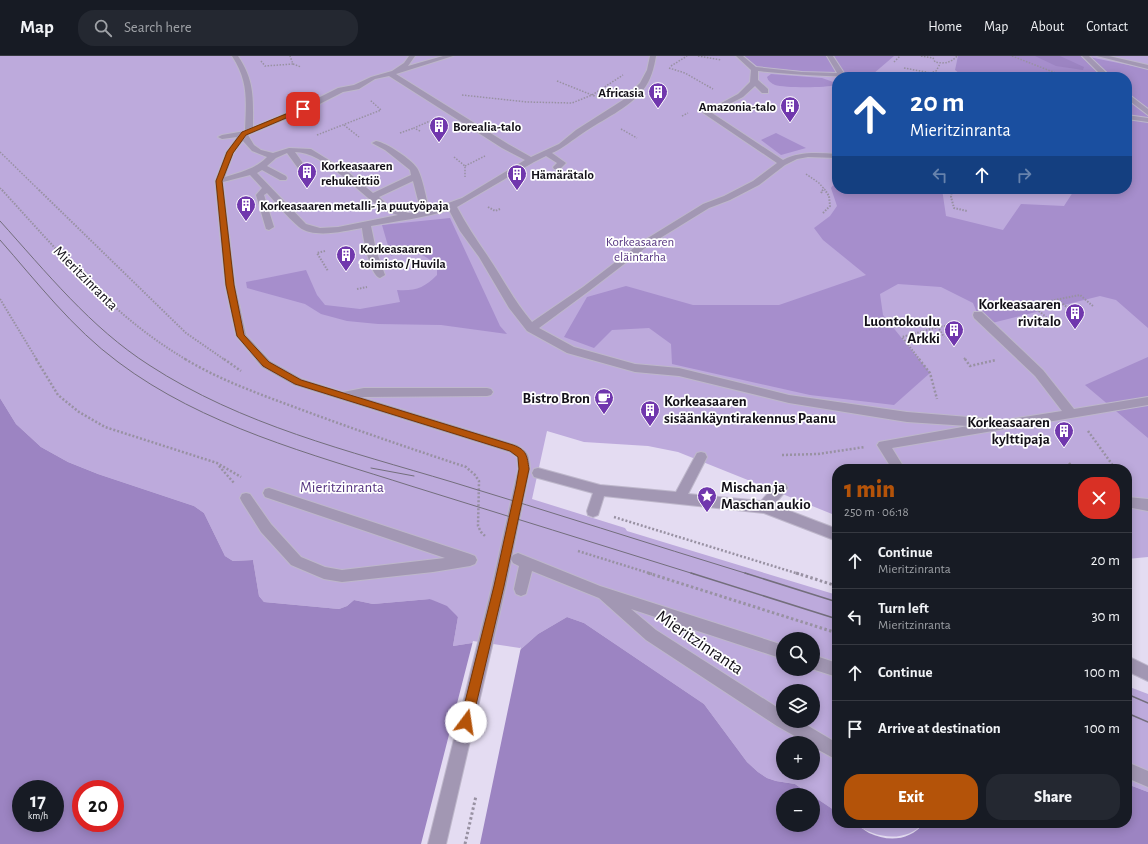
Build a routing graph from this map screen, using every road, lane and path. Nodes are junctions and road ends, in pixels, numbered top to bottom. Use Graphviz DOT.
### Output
graph roads {
  1 [pos="235,56"];
  2 [pos="258,56"];
  3 [pos="290,56"];
  4 [pos="412,56"];
  5 [pos="450,56"];
  6 [pos="653,56"];
  7 [pos="739,56"];
  8 [pos="830,56"];
  9 [pos="920,56"];
  10 [pos="957,56"];
  11 [pos="1012,56"];
  12 [pos="1085,56"];
  13 [pos="1100,56"];
  14 [pos="292,64"];
  15 [pos="940,64"];
  16 [pos="301,67"];
  17 [pos="1148,67"];
  18 [pos="669,68"];
  19 [pos="904,68"];
  20 [pos="754,69"];
  21 [pos="840,72"];
  22 [pos="926,72"];
  23 [pos="934,72"];
  24 [pos="1053,72"];
  25 [pos="1101,72"];
  26 [pos="391,74"];
  27 [pos="625,74"];
  28 [pos="832,75"];
  29 [pos="557,81"];
  30 [pos="755,81"];
  31 [pos="356,87"];
  32 [pos="765,91"];
  33 [pos="456,92"];
  34 [pos="592,95"];
  35 [pos="1132,99"];
  36 [pos="732,100"];
  37 [pos="619,106"];
  38 [pos="688,113"];
  39 [pos="1148,113"];
  40 [pos="682,116"];
  41 [pos="1132,118"];
  42 [pos="1148,120"];
  43 [pos="344,124"];
  44 [pos="618,128"];
  45 [pos="321,129"];
  46 [pos="324,132"];
  47 [pos="247,133"];
  48 [pos="222,138"];
  49 [pos="637,138"];
  50 [pos="362,139"];
  51 [pos="376,143"];
  52 [pos="289,150"];
  53 [pos="0,152"];
  54 [pos="548,154"];
  55 [pos="273,156"];
  56 [pos="832,156"];
  57 [pos="320,158"];
  58 [pos="531,160"];
  59 [pos="782,163"];
  60 [pos="557,166"];
  61 [pos="262,167"];
  62 [pos="303,169"];
  63 [pos="252,172"];
  64 [pos="416,176"];
  65 [pos="283,178"];
  66 [pos="219,181"];
  67 [pos="0,188"];
  68 [pos="267,188"];
  69 [pos="824,188"];
  70 [pos="821,193"];
  71 [pos="951,194"];
  72 [pos="372,197"];
  73 [pos="452,206"];
  74 [pos="488,207"];
  75 [pos="500,209"];
  76 [pos="968,211"];
  77 [pos="823,213"];
  78 [pos="426,214"];
  79 [pos="407,216"];
  80 [pos="366,224"];
  81 [pos="269,227"];
  82 [pos="322,262"];
  83 [pos="328,271"];
  84 [pos="380,275"];
  85 [pos="364,288"];
  86 [pos="357,289"];
  87 [pos="0,299"];
  88 [pos="1058,300"];
  89 [pos="1032,305"];
  90 [pos="1094,307"];
  91 [pos="1073,312"];
  92 [pos="978,315"];
  93 [pos="1047,318"];
  94 [pos="531,328"];
  95 [pos="944,337"];
  96 [pos="964,358"];
  97 [pos="970,366"];
  98 [pos="241,371"];
  99 [pos="930,373"];
  100 [pos="487,392"];
  101 [pos="342,397"];
  102 [pos="1148,401"];
  103 [pos="1071,414"];
  104 [pos="1004,424"];
  105 [pos="883,444"];
  106 [pos="782,455"];
  107 [pos="701,457"];
  108 [pos="218,463"];
  109 [pos="896,464"];
  110 [pos="1112,464"];
  111 [pos="538,473"];
  112 [pos="782,488"];
  113 [pos="600,490"];
  114 [pos="269,493"];
  115 [pos="246,498"];
  116 [pos="679,499"];
  117 [pos="1132,503"];
  118 [pos="1148,505"];
  119 [pos="764,507"];
  120 [pos="592,511"];
  121 [pos="832,533"];
  122 [pos="507,549"];
  123 [pos="578,550"];
  124 [pos="832,584"];
  125 [pos="521,589"];
  126 [pos="600,592"];
  127 [pos="832,631"];
  128 [pos="776,650"];
  129 [pos="820,664"];
  130 [pos="1132,666"];
  131 [pos="832,668"];
  132 [pos="1148,674"];
  133 [pos="776,715"];
  134 [pos="797,728"];
  135 [pos="832,749"];
  136 [pos="1132,772"];
  137 [pos="1148,779"];
  138 [pos="437,844"];
  1 -- 47 [label="street"];
  2 -- 14 [label="path"];
  3 -- 14 [label="path"];
  4 -- 26 [label="street"];
  5 -- 26 [label="street"];
  6 -- 37 [label="street"];
  7 -- 20 [label="street"];
  8 -- 21 [label="street"];
  9 -- 15 [label="path"];
  10 -- 15 [label="path"];
  11 -- 24 [label="path"];
  12 -- 25 [label="street"];
  13 -- 17 [label="street"];
  14 -- 16 [label="path"];
  15 -- 23 [label="path"];
  18 -- 36 [label="path"];
  19 -- 22 [label="path"];
  20 -- 28 [label="street"];
  20 -- 30 [label="street"];
  26 -- 31 [label="street"];
  26 -- 58 [label="street"];
  27 -- 34 [label="path"];
  29 -- 34 [label="path"];
  30 -- 32 [label="street"];
  30 -- 36 [label="street"];
  31 -- 43 [label="path"];
  31 -- 47 [label="street"];
  33 -- 34 [label="path"];
  34 -- 37 [label="path"];
  35 -- 39 [label="street"];
  36 -- 59 [label="street"];
  37 -- 54 [label="street"];
  38 -- 40 [label="path"];
  41 -- 42 [label="street"];
  43 -- 46 [label="path"];
  43 -- 50 [label="path"];
  44 -- 49 [label="path"];
  45 -- 46 [label="path"];
  46 -- 57 [label="path"];
  47 -- 48 [label="street"];
  47 -- 55 [label="street"];
  47 -- 66 [label="street"];
  51 -- 64 [label="street"];
  52 -- 55 [label="street"];
  52 -- 57 [label="street"];
  52 -- 62 [label="street"];
  53 -- 98 [label="path, Mieritzinranta"];
  54 -- 58 [label="street"];
  54 -- 60 [label="street"];
  55 -- 61 [label="street"];
  56 -- 59 [label="street"];
  57 -- 72 [label="street"];
  58 -- 73 [label="street"];
  59 -- 69 [label="path"];
  59 -- 94 [label="street"];
  61 -- 63 [label="street"];
  61 -- 65 [label="street"];
  63 -- 66 [label="street"];
  63 -- 68 [label="street"];
  64 -- 72 [label="street"];
  64 -- 78 [label="street"];
  66 -- 101 [label="street"];
  67 -- 122 [label="path, Mieritzinranta"];
  68 -- 80 [label="street"];
  68 -- 81 [label="street"];
  69 -- 70 [label="path"];
  69 -- 77 [label="path"];
  71 -- 76 [label="path"];
  72 -- 79 [label="street"];
  73 -- 78 [label="street"];
  73 -- 94 [label="street"];
  74 -- 75 [label="path"];
  78 -- 79 [label="street"];
  79 -- 80 [label="street"];
  80 -- 84 [label="street"];
  82 -- 83 [label="path"];
  85 -- 86 [label="path"];
  87 -- 108 [label="path"];
  88 -- 89 [label="path"];
  88 -- 90 [label="path"];
  88 -- 91 [label="path"];
  89 -- 92 [label="path"];
  89 -- 93 [label="path"];
  92 -- 103 [label="street"];
  94 -- 104 [label="street"];
  95 -- 99 [label="path"];
  96 -- 97 [label="path"];
  100 -- 101 [label="street"];
  101 -- 122 [label="street"];
  102 -- 103 [label="street"];
  103 -- 104 [label="street"];
  103 -- 110 [label="path"];
  104 -- 105 [label="street"];
  105 -- 106 [label="path"];
  105 -- 109 [label="street"];
  107 -- 116 [label="street"];
  108 -- 114 [label="path"];
  108 -- 115 [label="path"];
  111 -- 113 [label="street"];
  112 -- 119 [label="street"];
  113 -- 116 [label="street"];
  113 -- 120 [label="street"];
  114 -- 115 [label="street"];
  116 -- 119 [label="street"];
  117 -- 118 [label="street"];
  119 -- 121 [label="street"];
  120 -- 124 [label="path"];
  122 -- 138 [label="street"];
  123 -- 127 [label="path"];
  125 -- 126 [label="street, Mieritzinranta"];
  126 -- 128 [label="street, Mieritzinranta"];
  126 -- 133 [label="street, Mieritzinranta"];
  129 -- 131 [label="street"];
  130 -- 132 [label="street"];
  134 -- 135 [label="street, Mieritzinranta"];
  136 -- 137 [label="street"];
}
